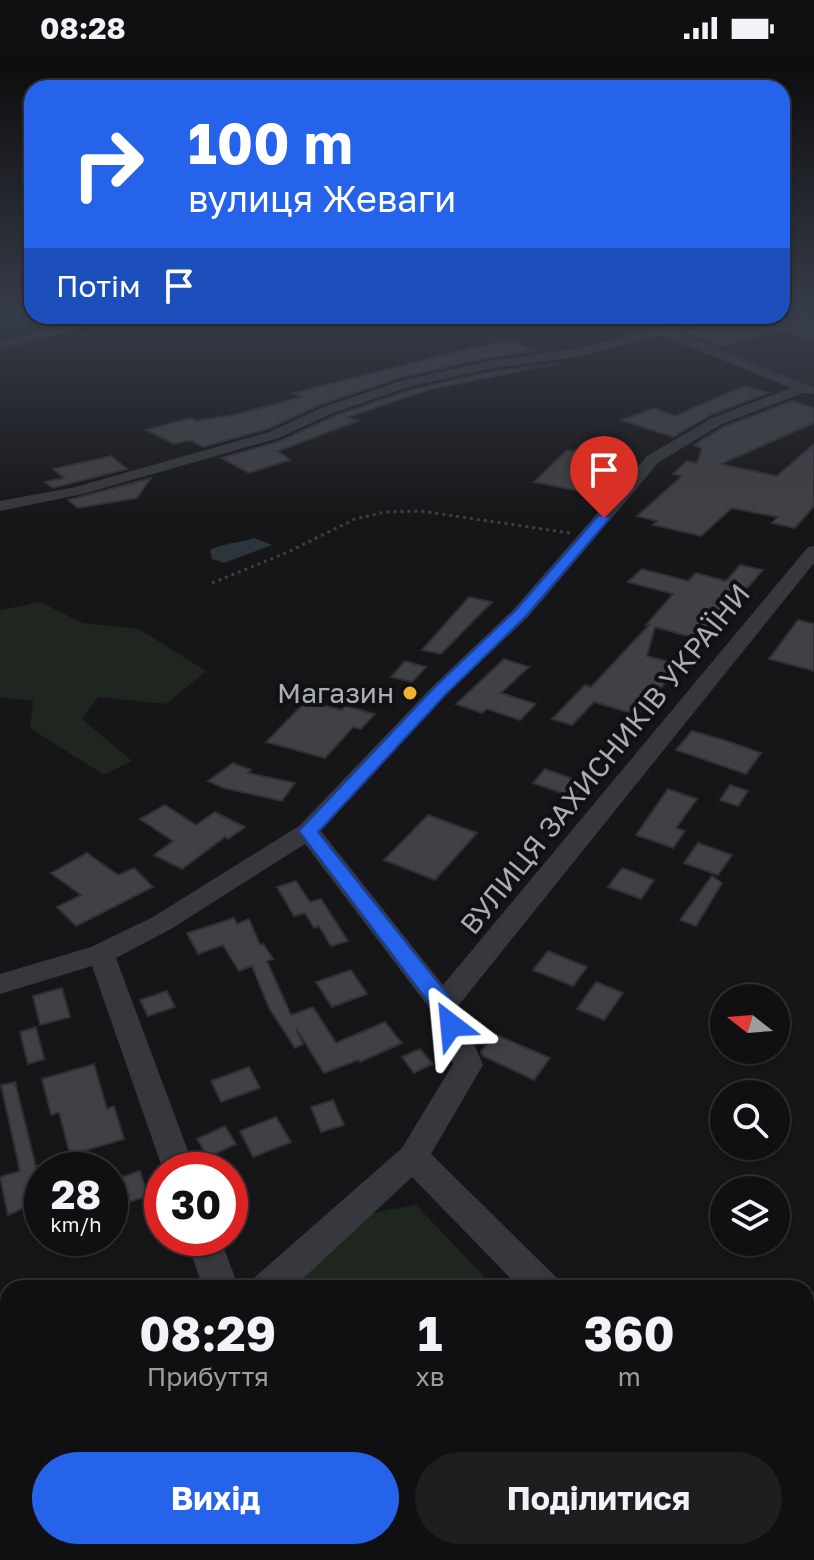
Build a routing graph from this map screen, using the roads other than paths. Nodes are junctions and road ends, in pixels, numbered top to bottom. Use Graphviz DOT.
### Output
graph roads {
  1 [pos="426,379"];
  2 [pos="779,379"];
  3 [pos="808,391"];
  4 [pos="0,506"];
  5 [pos="814,551"];
  6 [pos="308,831"];
  7 [pos="101,954"];
  8 [pos="0,984"];
  9 [pos="443,1005"];
  10 [pos="172,1152"];
  11 [pos="413,1157"];
  12 [pos="209,1256"];
  13 [pos="218,1280"];
  14 [pos="277,1280"];
  15 [pos="535,1280"];
  1 -- 4 [label="street"];
  2 -- 3 [label="street"];
  3 -- 6 [label="street"];
  5 -- 9 [label="street, ВУЛИЦЯ ЗАХИСНИКІВ УКРАЇНИ"];
  6 -- 7 [label="street"];
  6 -- 9 [label="street"];
  7 -- 8 [label="street"];
  7 -- 10 [label="street"];
  9 -- 11 [label="street"];
  11 -- 14 [label="street"];
  11 -- 15 [label="street"];
  12 -- 13 [label="street"];
}
